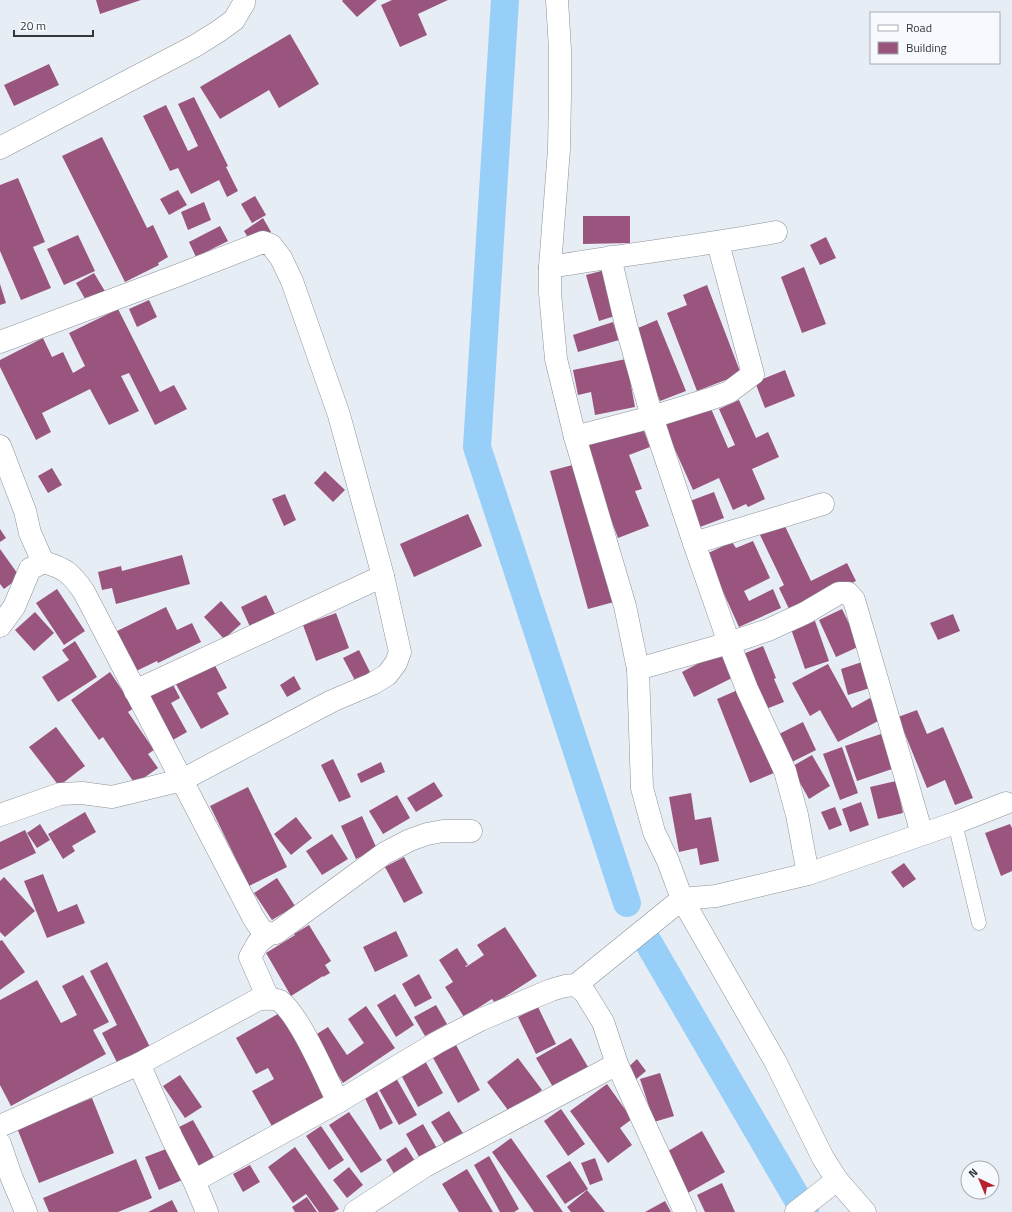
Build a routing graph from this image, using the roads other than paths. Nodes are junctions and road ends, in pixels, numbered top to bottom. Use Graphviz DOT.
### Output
graph roads {
  1 [pos="244,0"];
  2 [pos="557,0"];
  3 [pos="0,148"];
  4 [pos="776,232"];
  5 [pos="718,243"];
  6 [pos="610,257"];
  7 [pos="550,267"];
  8 [pos="0,342"];
  9 [pos="652,416"];
  10 [pos="575,437"];
  11 [pos="0,446"];
  12 [pos="823,504"];
  13 [pos="694,542"];
  14 [pos="43,562"];
  15 [pos="383,576"];
  16 [pos="0,626"];
  17 [pos="729,643"];
  18 [pos="638,669"];
  19 [pos="135,691"];
  20 [pos="182,780"];
  21 [pos="1006,804"];
  22 [pos="0,815"];
  23 [pos="955,823"];
  24 [pos="471,831"];
  25 [pos="922,834"];
  26 [pos="808,874"];
  27 [pos="682,899"];
  28 [pos="979,922"];
  29 [pos="269,934"];
  30 [pos="576,985"];
  31 [pos="268,998"];
  32 [pos="139,1064"];
  33 [pos="618,1064"];
  34 [pos="338,1102"];
  35 [pos="0,1126"];
  36 [pos="0,1144"];
  37 [pos="5,1181"];
  38 [pos="194,1181"];
  39 [pos="829,1186"];
  40 [pos="26,1212"];
  41 [pos="207,1212"];
  42 [pos="354,1212"];
  43 [pos="685,1212"];
  44 [pos="796,1212"];
  45 [pos="865,1212"];
  1 -- 3 [label="street"];
  2 -- 7 [label="street"];
  4 -- 5 [label="street"];
  5 -- 6 [label="street"];
  5 -- 9 [label="street"];
  6 -- 7 [label="street"];
  6 -- 9 [label="street"];
  7 -- 10 [label="street"];
  8 -- 15 [label="street"];
  9 -- 10 [label="street"];
  9 -- 13 [label="street"];
  10 -- 18 [label="street"];
  11 -- 14 [label="street"];
  12 -- 13 [label="street"];
  13 -- 17 [label="street"];
  14 -- 16 [label="street"];
  14 -- 19 [label="street"];
  15 -- 19 [label="street"];
  15 -- 20 [label="street"];
  17 -- 18 [label="street"];
  17 -- 25 [label="street"];
  17 -- 26 [label="street"];
  18 -- 27 [label="street"];
  19 -- 20 [label="street"];
  20 -- 22 [label="street"];
  20 -- 29 [label="street"];
  21 -- 23 [label="street"];
  23 -- 25 [label="street"];
  23 -- 28 [label="lane"];
  24 -- 29 [label="street"];
  25 -- 26 [label="street"];
  26 -- 27 [label="street"];
  27 -- 30 [label="street"];
  27 -- 39 [label="street"];
  29 -- 31 [label="street"];
  30 -- 33 [label="street"];
  30 -- 34 [label="street"];
  31 -- 32 [label="street"];
  31 -- 34 [label="street"];
  32 -- 35 [label="street"];
  32 -- 38 [label="street"];
  33 -- 42 [label="street"];
  33 -- 43 [label="street"];
  34 -- 38 [label="street"];
  36 -- 37 [label="street"];
  37 -- 40 [label="street"];
  38 -- 41 [label="street"];
  39 -- 44 [label="street"];
  39 -- 45 [label="street"];
}
